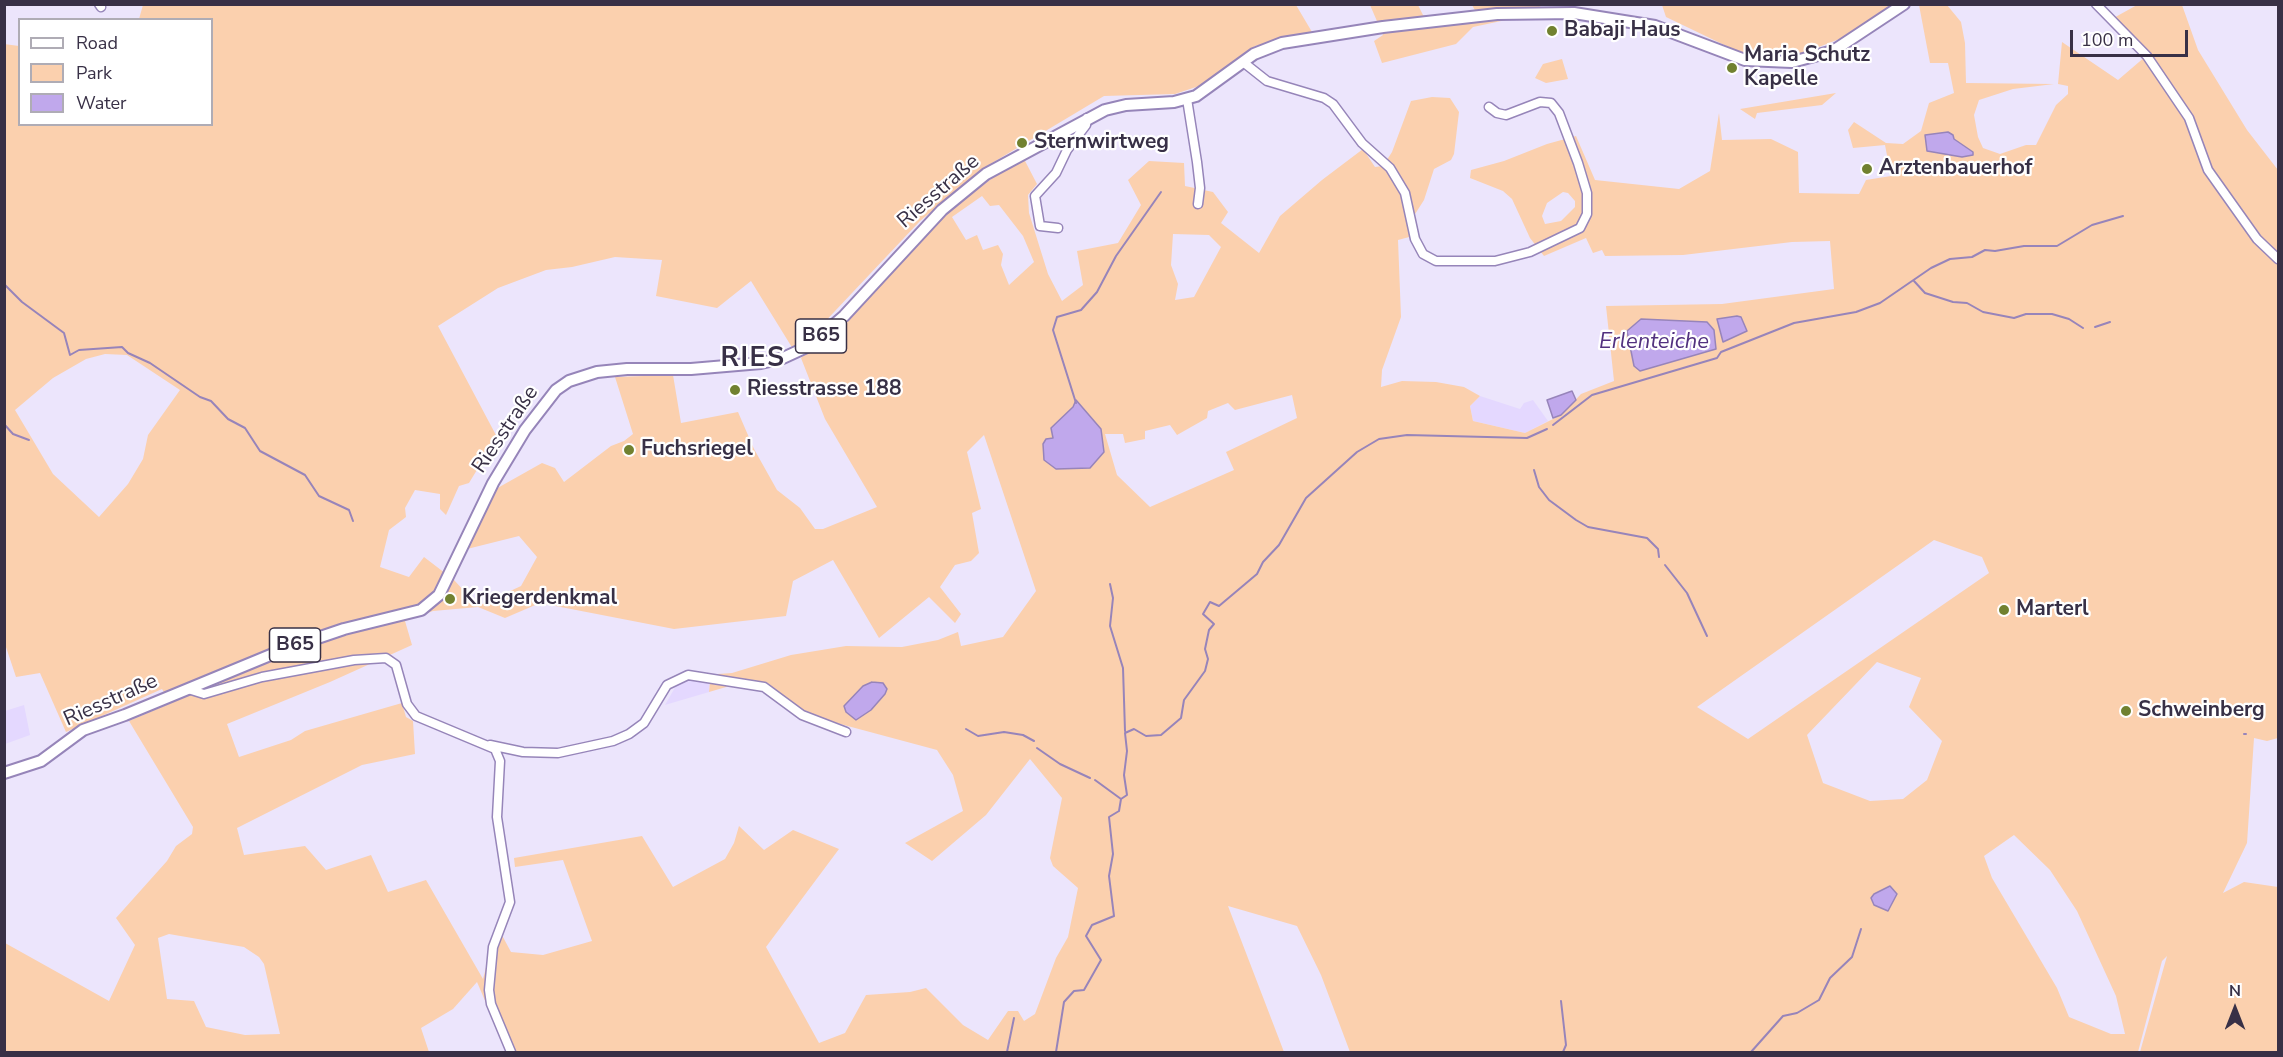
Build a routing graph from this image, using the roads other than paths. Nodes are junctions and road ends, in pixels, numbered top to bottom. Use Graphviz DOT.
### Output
graph roads {
  1 [pos="1904,4"];
  2 [pos="2096,4"];
  3 [pos="1243,62"];
  4 [pos="1187,99"];
  5 [pos="1490,107"];
  6 [pos="1087,118"];
  7 [pos="1198,204"];
  8 [pos="1058,228"];
  9 [pos="2278,259"];
  10 [pos="188,689"];
  11 [pos="846,732"];
  12 [pos="490,745"];
  13 [pos="523,752"];
  14 [pos="500,767"];
  15 [pos="4,773"];
  16 [pos="511,1053"];
  1 -- 3 [label="main road, Riesstraße / B65"];
  2 -- 9 [label="street"];
  3 -- 4 [label="main road, Riesstraße / B65"];
  3 -- 5 [label="street"];
  4 -- 6 [label="main road, Riesstraße / B65"];
  4 -- 7 [label="street"];
  6 -- 8 [label="street"];
  6 -- 10 [label="main road, Riesstraße / B65"];
  10 -- 12 [label="street"];
  10 -- 15 [label="main road, Riesstraße / B65"];
  11 -- 13 [label="street"];
  12 -- 13 [label="street"];
  12 -- 14 [label="street"];
  13 -- 14 [label="street"];
  14 -- 16 [label="street"];
}
